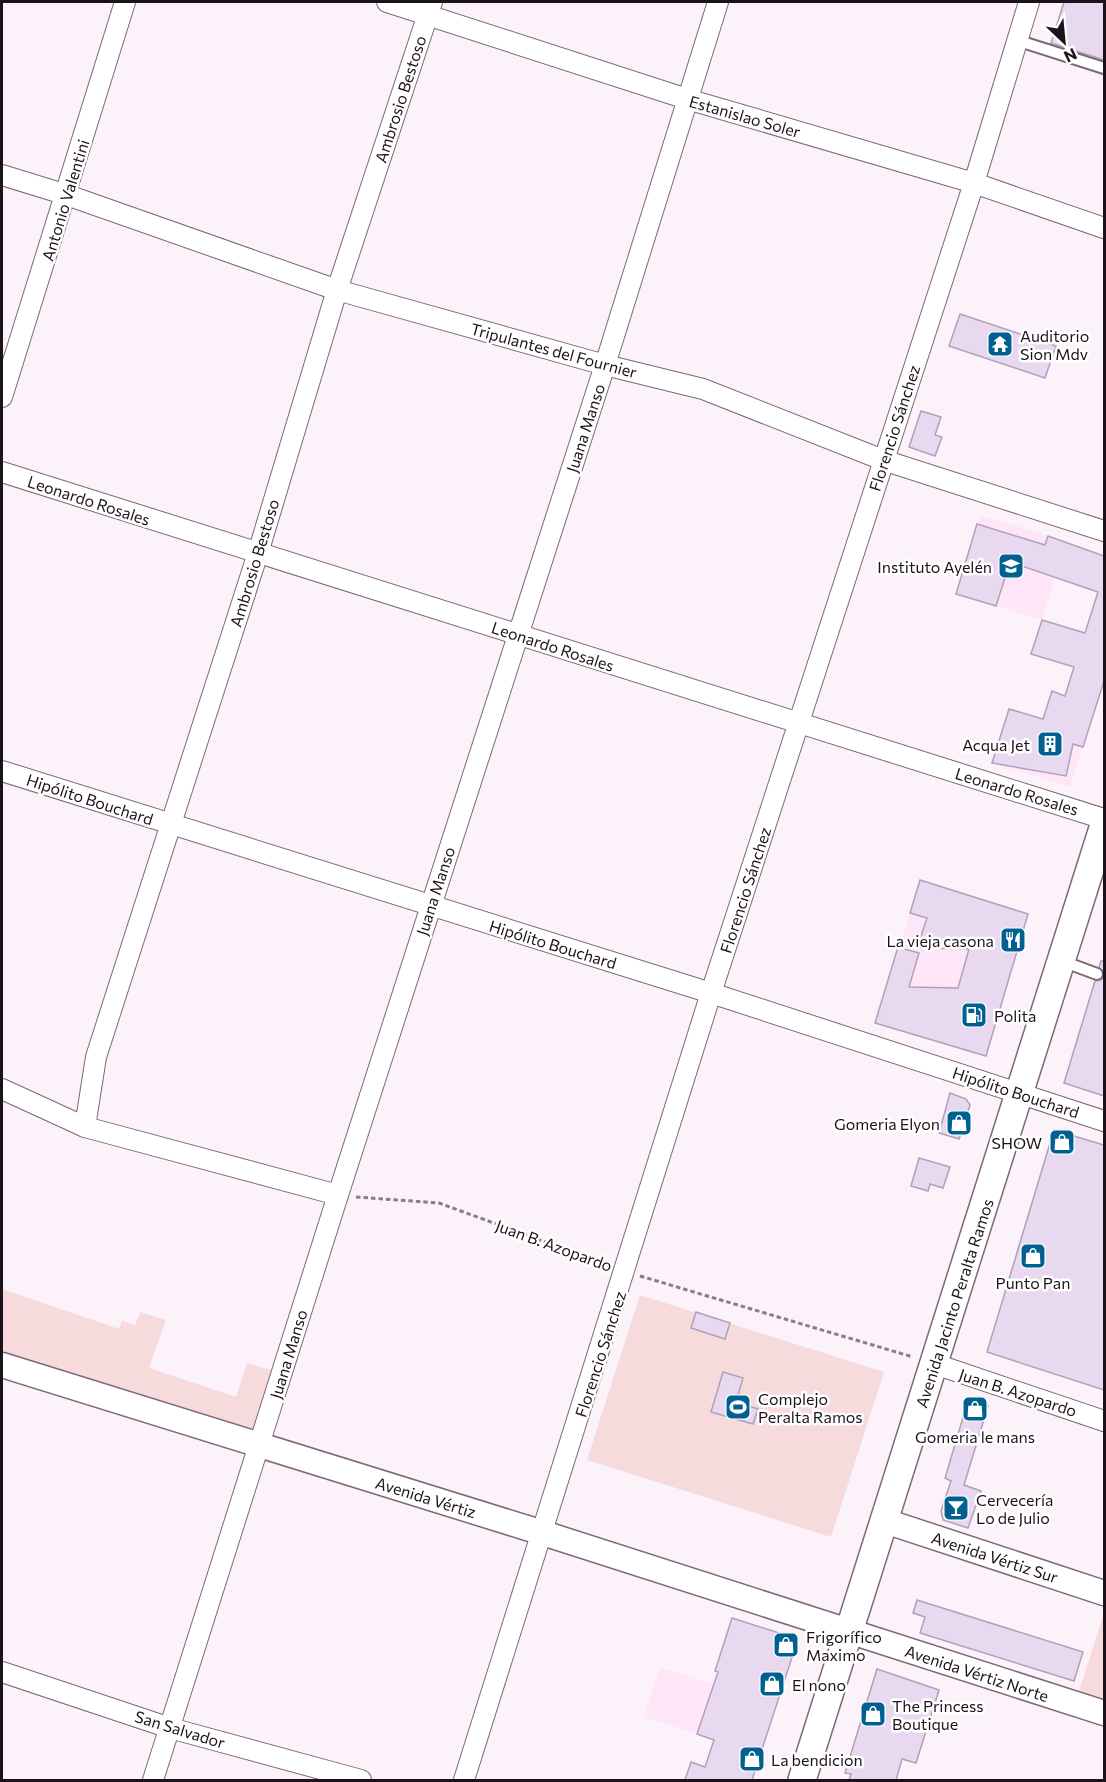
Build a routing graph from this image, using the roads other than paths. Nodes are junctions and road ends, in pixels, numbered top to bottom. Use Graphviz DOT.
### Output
graph roads {
  1 [pos="125,2"];
  2 [pos="387,2"];
  3 [pos="718,2"];
  4 [pos="1029,2"];
  5 [pos="430,8"];
  6 [pos="1016,40"];
  7 [pos="1104,68"];
  8 [pos="687,99"];
  9 [pos="2,175"];
  10 [pos="974,183"];
  11 [pos="67,195"];
  12 [pos="1104,228"];
  13 [pos="337,290"];
  14 [pos="605,365"];
  15 [pos="2,397"];
  16 [pos="883,460"];
  17 [pos="2,472"];
  18 [pos="1104,531"];
  19 [pos="258,553"];
  20 [pos="517,635"];
  21 [pos="800,724"];
  22 [pos="2,771"];
  23 [pos="1104,819"];
  24 [pos="1104,825"];
  25 [pos="171,826"];
  26 [pos="430,906"];
  27 [pos="1062,961"];
  28 [pos="1097,974"];
  29 [pos="711,993"];
  30 [pos="2,1089"];
  31 [pos="1021,1094"];
  32 [pos="1104,1121"];
  33 [pos="85,1127"];
  34 [pos="338,1195"];
  35 [pos="935,1364"];
  36 [pos="2,1365"];
  37 [pos="1104,1421"];
  38 [pos="260,1445"];
  39 [pos="885,1521"];
  40 [pos="543,1533"];
  41 [pos="1104,1593"];
  42 [pos="850,1632"];
  43 [pos="2,1672"];
  44 [pos="1104,1713"];
  45 [pos="170,1728"];
  46 [pos="153,1780"];
  47 [pos="361,1780"];
  48 [pos="464,1780"];
  49 [pos="802,1780"];
  1 -- 11 [label="street, Antonio Valentini"];
  2 -- 5 [label="street, Estanislao Soler"];
  3 -- 8 [label="street, Juana Manso"];
  4 -- 6 [label="street, Florencio Sánchez"];
  5 -- 8 [label="street, Estanislao Soler"];
  5 -- 13 [label="street, Ambrosio Bestoso"];
  6 -- 7 [label="lane"];
  6 -- 10 [label="street, Florencio Sánchez"];
  8 -- 10 [label="street, Estanislao Soler"];
  8 -- 14 [label="street, Juana Manso"];
  9 -- 11 [label="street, Tripulantes del Fournier"];
  10 -- 12 [label="street, Estanislao Soler"];
  10 -- 16 [label="street, Florencio Sánchez"];
  11 -- 13 [label="street, Tripulantes del Fournier"];
  11 -- 15 [label="street, Antonio Valentini"];
  13 -- 14 [label="street, Tripulantes del Fournier"];
  13 -- 19 [label="street, Ambrosio Bestoso"];
  14 -- 16 [label="street, Tripulantes del Fournier"];
  14 -- 20 [label="street, Juana Manso"];
  16 -- 18 [label="street, Tripulantes del Fournier"];
  16 -- 21 [label="street, Florencio Sánchez"];
  17 -- 19 [label="street, Leonardo Rosales"];
  19 -- 20 [label="street, Leonardo Rosales"];
  19 -- 25 [label="street, Ambrosio Bestoso"];
  20 -- 21 [label="street, Leonardo Rosales"];
  20 -- 26 [label="street, Juana Manso"];
  21 -- 23 [label="street, Leonardo Rosales"];
  21 -- 29 [label="street, Florencio Sánchez"];
  22 -- 25 [label="street, Hipólito Bouchard"];
  24 -- 27 [label="main road, Avenida Jacinto Peralta Ramos"];
  25 -- 26 [label="street, Hipólito Bouchard"];
  25 -- 33 [label="street, Ambrosio Bestoso"];
  26 -- 29 [label="street, Hipólito Bouchard"];
  26 -- 34 [label="street, Juana Manso"];
  27 -- 28 [label="lane"];
  27 -- 31 [label="main road, Avenida Jacinto Peralta Ramos"];
  29 -- 31 [label="street, Hipólito Bouchard"];
  29 -- 40 [label="street, Florencio Sánchez"];
  30 -- 33 [label="street"];
  31 -- 32 [label="street, Hipólito Bouchard"];
  31 -- 35 [label="main road, Avenida Jacinto Peralta Ramos"];
  33 -- 34 [label="street"];
  34 -- 38 [label="street, Juana Manso"];
  35 -- 37 [label="street, Juan B. Azopardo"];
  35 -- 39 [label="main road, Avenida Jacinto Peralta Ramos"];
  36 -- 38 [label="street, Avenida Vértiz"];
  38 -- 40 [label="street, Avenida Vértiz"];
  38 -- 45 [label="street, Juana Manso"];
  39 -- 41 [label="street, Avenida Vértiz Sur"];
  39 -- 42 [label="main road, Avenida Jacinto Peralta Ramos"];
  40 -- 42 [label="street, Avenida Vértiz"];
  40 -- 48 [label="street, Florencio Sánchez"];
  42 -- 44 [label="street, Avenida Vértiz Norte"];
  42 -- 49 [label="main road, Avenida Jacinto Peralta Ramos"];
  43 -- 45 [label="street, San Salvador"];
  45 -- 46 [label="street, Juana Manso"];
  45 -- 47 [label="street, San Salvador"];
}
